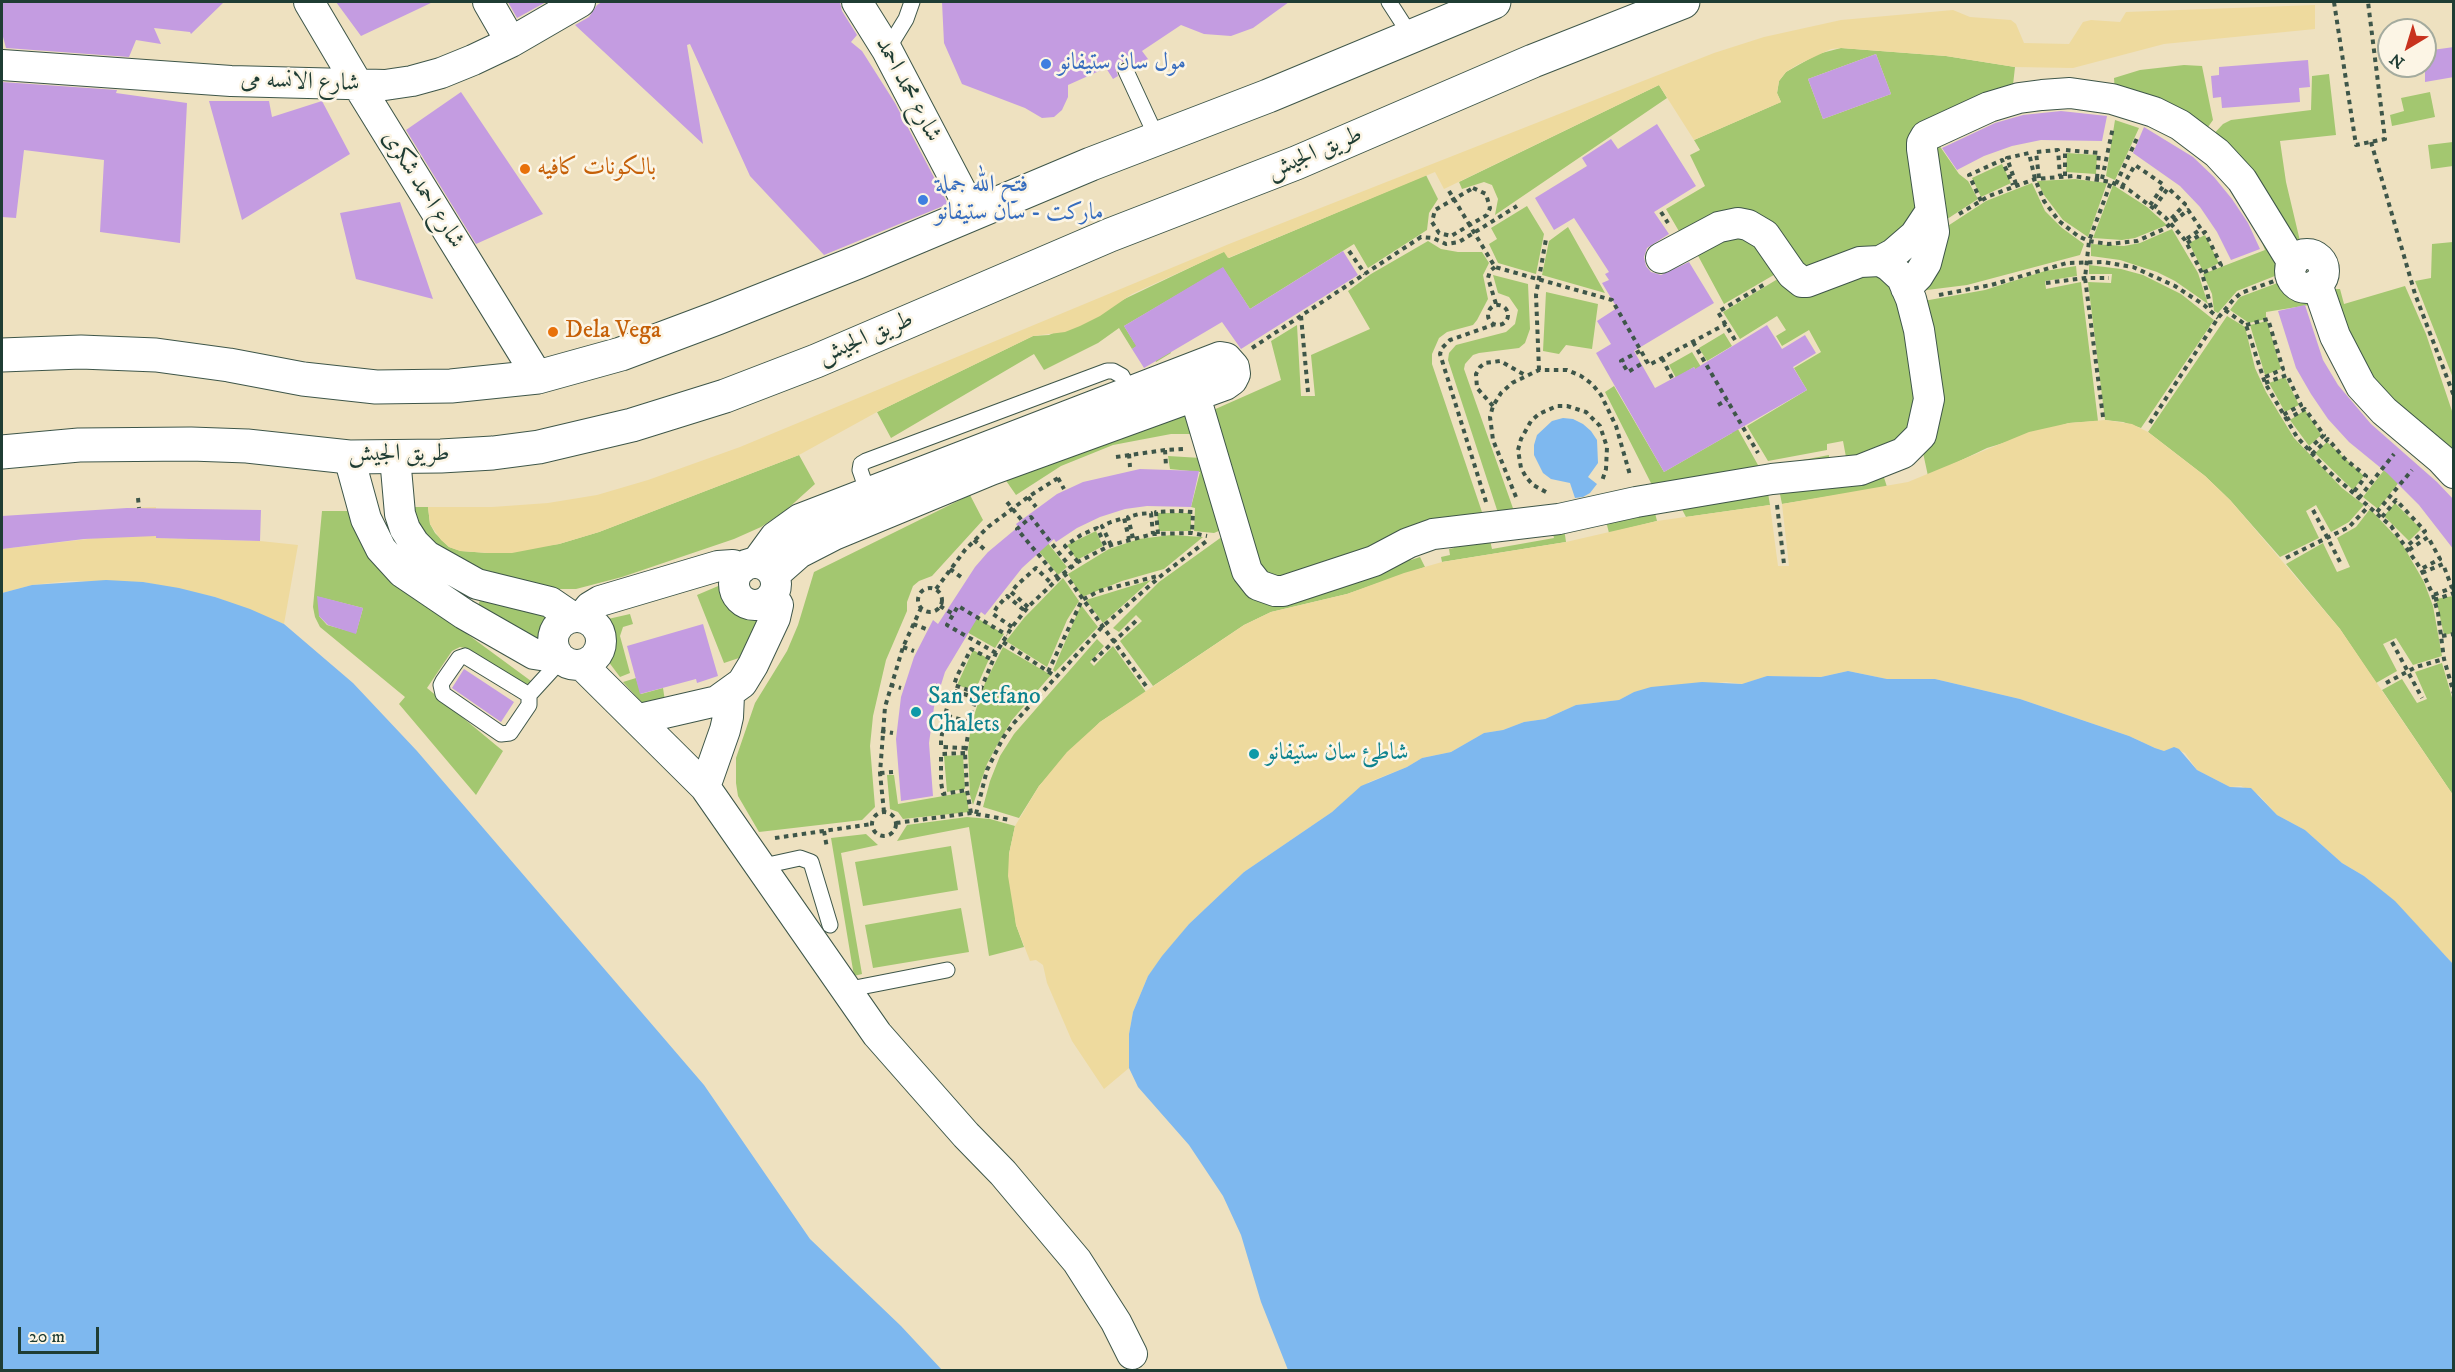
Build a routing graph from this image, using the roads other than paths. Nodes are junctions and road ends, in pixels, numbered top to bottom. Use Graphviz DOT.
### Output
graph roads {
  1 [pos="309,2"];
  2 [pos="488,2"];
  3 [pos="580,2"];
  4 [pos="857,2"];
  5 [pos="912,2"];
  6 [pos="1389,2"];
  7 [pos="1494,2"];
  8 [pos="1683,2"];
  9 [pos="1411,36"];
  10 [pos="511,42"];
  11 [pos="887,50"];
  12 [pos="2,66"];
  13 [pos="1126,71"];
  14 [pos="358,85"];
  15 [pos="1157,138"];
  16 [pos="972,212"];
  17 [pos="1932,221"];
  18 [pos="1661,258"];
  19 [pos="1880,261"];
  20 [pos="1909,293"];
  21 [pos="2,355"];
  22 [pos="538,377"];
  23 [pos="1195,396"];
  24 [pos="2,452"];
  25 [pos="349,457"];
  26 [pos="395,457"];
  27 [pos="2454,473"];
  28 [pos="761,576"];
  29 [pos="432,577"];
  30 [pos="482,586"];
  31 [pos="468,616"];
  32 [pos="577,617"];
  33 [pos="567,660"];
  34 [pos="529,695"];
  35 [pos="729,695"];
  36 [pos="639,719"];
  37 [pos="705,788"];
  38 [pos="759,867"];
  39 [pos="830,925"];
  40 [pos="947,970"];
  41 [pos="845,990"];
  42 [pos="1132,1354"];
  1 -- 14 [label="street, شارع احمد شكرى"];
  2 -- 10 [label="street"];
  3 -- 10 [label="street, شارع الانسه مى"];
  4 -- 11 [label="street, شارع محمد احمد"];
  5 -- 11 [label="lane"];
  6 -- 9 [label="lane"];
  7 -- 9 [label="highway"];
  8 -- 26 [label="highway, طريق الجيش"];
  9 -- 15 [label="highway"];
  10 -- 14 [label="street, شارع الانسه مى"];
  11 -- 16 [label="street, شارع محمد احمد"];
  12 -- 14 [label="street, شارع الانسه مى"];
  13 -- 15 [label="lane"];
  14 -- 22 [label="street, شارع احمد شكرى"];
  15 -- 16 [label="highway"];
  16 -- 22 [label="highway"];
  17 -- 19 [label="street"];
  17 -- 20 [label="street"];
  17 -- 27 [label="street"];
  18 -- 19 [label="street"];
  19 -- 20 [label="street"];
  20 -- 23 [label="street"];
  21 -- 22 [label="highway"];
  23 -- 28 [label="street"];
  23 -- 28 [label="street"];
  24 -- 25 [label="highway, طريق الجيش"];
  25 -- 26 [label="highway, طريق الجيش"];
  25 -- 29 [label="street"];
  26 -- 29 [label="street"];
  28 -- 32 [label="street"];
  28 -- 35 [label="street"];
  29 -- 30 [label="street"];
  29 -- 31 [label="street"];
  30 -- 31 [label="street"];
  30 -- 32 [label="street"];
  31 -- 33 [label="street"];
  32 -- 33 [label="street"];
  32 -- 33 [label="street"];
  33 -- 34 [label="lane"];
  33 -- 36 [label="street"];
  34 -- 34 [label="lane"];
  35 -- 36 [label="street"];
  35 -- 37 [label="street"];
  36 -- 37 [label="street"];
  37 -- 38 [label="street"];
  38 -- 39 [label="lane"];
  38 -- 41 [label="street"];
  40 -- 41 [label="lane"];
  41 -- 42 [label="street"];
}
